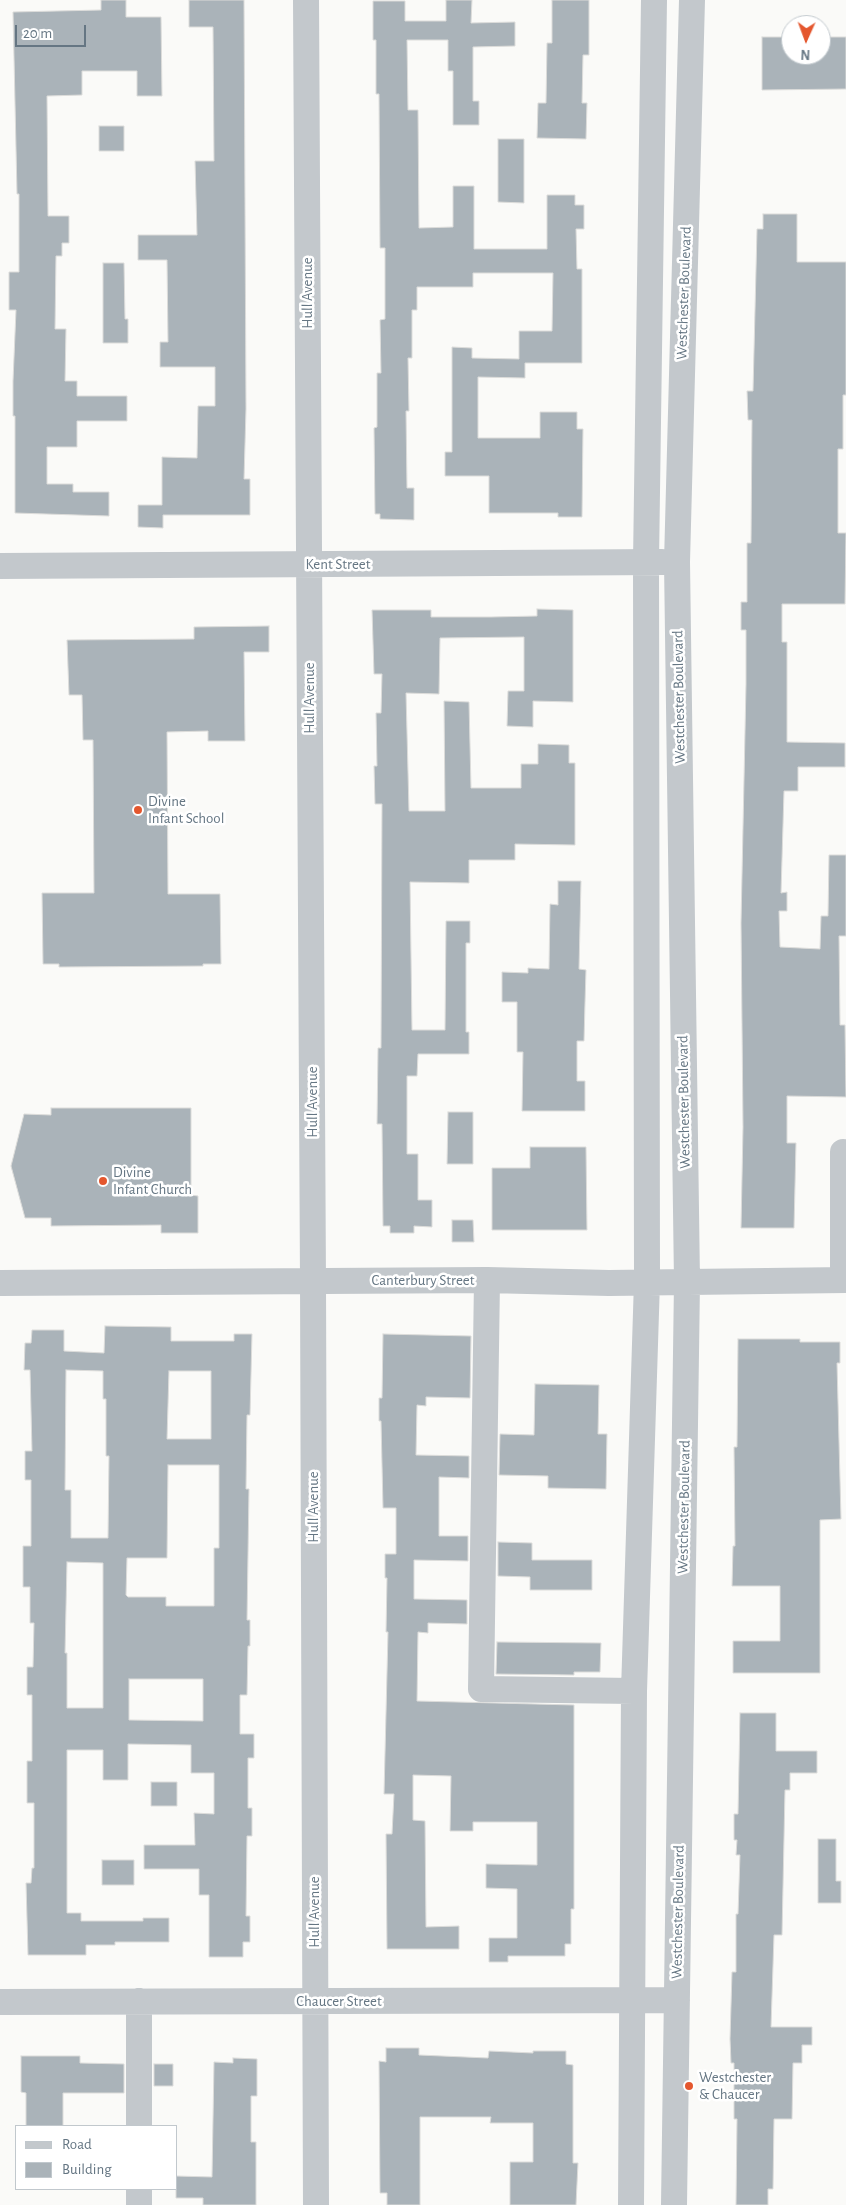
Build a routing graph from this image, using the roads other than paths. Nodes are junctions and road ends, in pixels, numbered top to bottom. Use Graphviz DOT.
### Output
graph roads {
  1 [pos="306,0"];
  2 [pos="654,0"];
  3 [pos="692,0"];
  4 [pos="646,562"];
  5 [pos="677,562"];
  6 [pos="308,564"];
  7 [pos="0,566"];
  8 [pos="843,1152"];
  9 [pos="487,1280"];
  10 [pos="844,1280"];
  11 [pos="313,1281"];
  12 [pos="647,1281"];
  13 [pos="687,1282"];
  14 [pos="0,1283"];
  15 [pos="634,1690"];
  16 [pos="631,2000"];
  17 [pos="677,2000"];
  18 [pos="139,2001"];
  19 [pos="314,2001"];
  20 [pos="0,2002"];
  21 [pos="139,2125"];
  22 [pos="139,2190"];
  23 [pos="139,2205"];
  24 [pos="316,2205"];
  25 [pos="630,2205"];
  26 [pos="674,2205"];
  1 -- 6 [label="street, Hull Avenue"];
  2 -- 4 [label="street"];
  3 -- 5 [label="street, Westchester Boulevard"];
  4 -- 5 [label="street, Kent Street"];
  4 -- 6 [label="street, Kent Street"];
  4 -- 12 [label="street"];
  5 -- 13 [label="street, Westchester Boulevard"];
  6 -- 7 [label="street, Kent Street"];
  6 -- 11 [label="street, Hull Avenue"];
  8 -- 10 [label="street"];
  9 -- 11 [label="street, Canterbury Street"];
  9 -- 12 [label="street, Canterbury Street"];
  9 -- 15 [label="street"];
  10 -- 13 [label="street, Canterbury Street"];
  11 -- 14 [label="street, Canterbury Street"];
  11 -- 19 [label="street, Hull Avenue"];
  12 -- 13 [label="street, Canterbury Street"];
  12 -- 15 [label="street"];
  13 -- 17 [label="street, Westchester Boulevard"];
  15 -- 16 [label="street"];
  16 -- 17 [label="street, Chaucer Street"];
  16 -- 19 [label="street, Chaucer Street"];
  16 -- 25 [label="street"];
  17 -- 26 [label="street, Westchester Boulevard"];
  18 -- 19 [label="street, Chaucer Street"];
  18 -- 20 [label="street, Chaucer Street"];
  18 -- 21 [label="street"];
  19 -- 24 [label="street, Hull Avenue"];
  22 -- 23 [label="street"];
}
